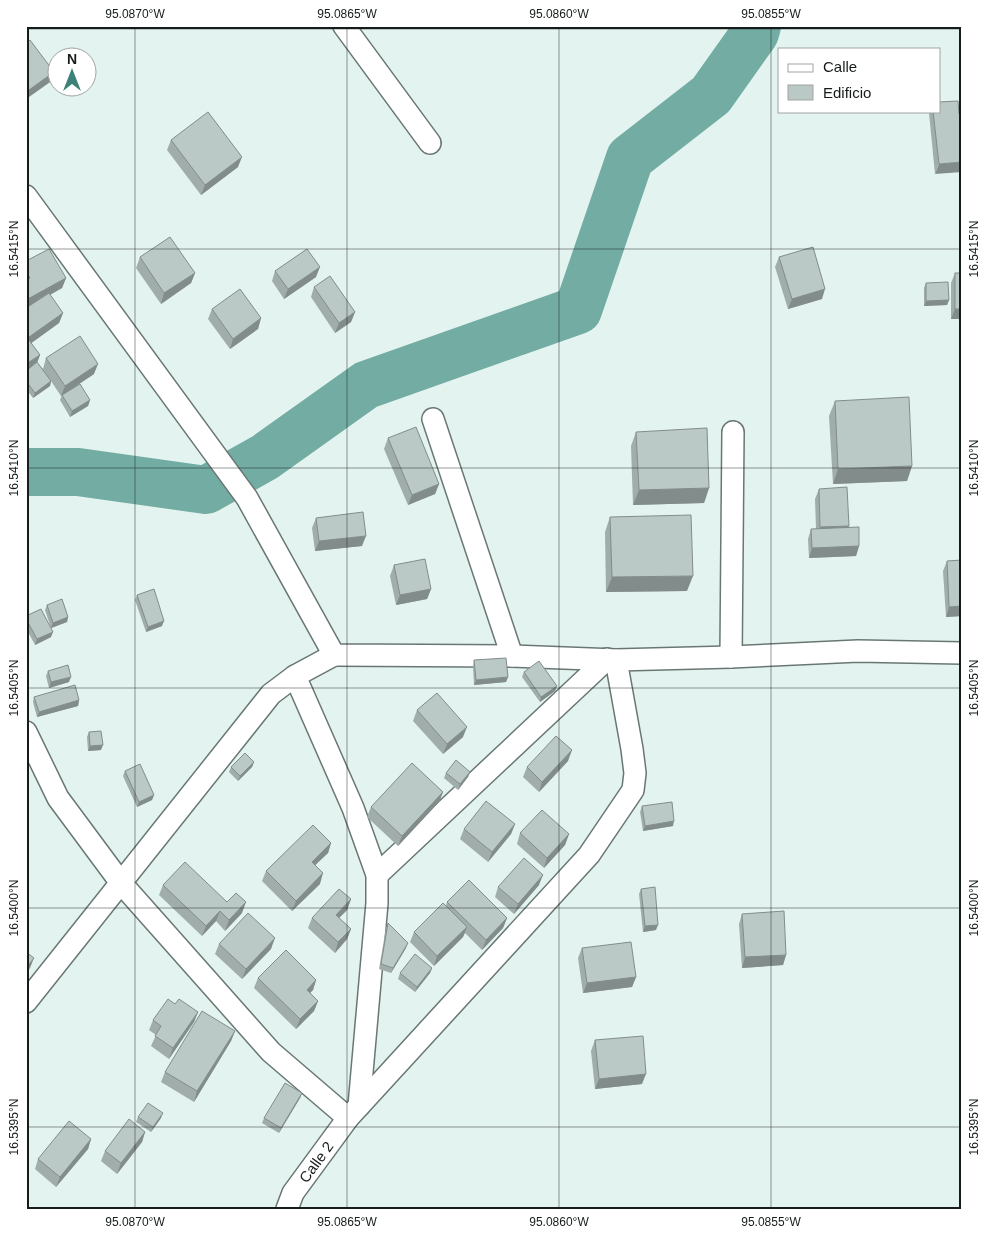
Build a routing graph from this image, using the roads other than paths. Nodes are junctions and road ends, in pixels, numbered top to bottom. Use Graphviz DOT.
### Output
graph roads {
  1 [pos="344,26"];
  2 [pos="430,143"];
  3 [pos="26,196"];
  4 [pos="433,419"];
  5 [pos="733,432"];
  6 [pos="962,653"];
  7 [pos="334,655"];
  8 [pos="512,656"];
  9 [pos="732,657"];
  10 [pos="612,659"];
  11 [pos="295,676"];
  12 [pos="26,732"];
  13 [pos="377,875"];
  14 [pos="121,883"];
  15 [pos="26,1002"];
  16 [pos="353,1112"];
  17 [pos="287,1209"];
  1 -- 2 [label="street"];
  3 -- 7 [label="street"];
  4 -- 8 [label="street"];
  5 -- 9 [label="street"];
  6 -- 9 [label="street"];
  7 -- 8 [label="street"];
  7 -- 11 [label="street"];
  8 -- 10 [label="street"];
  9 -- 10 [label="street"];
  10 -- 13 [label="street"];
  10 -- 16 [label="street, Calle 2"];
  11 -- 13 [label="street"];
  11 -- 14 [label="street"];
  12 -- 14 [label="street"];
  13 -- 16 [label="street"];
  14 -- 15 [label="street"];
  14 -- 16 [label="street"];
  16 -- 17 [label="street, Calle 2"];
}
